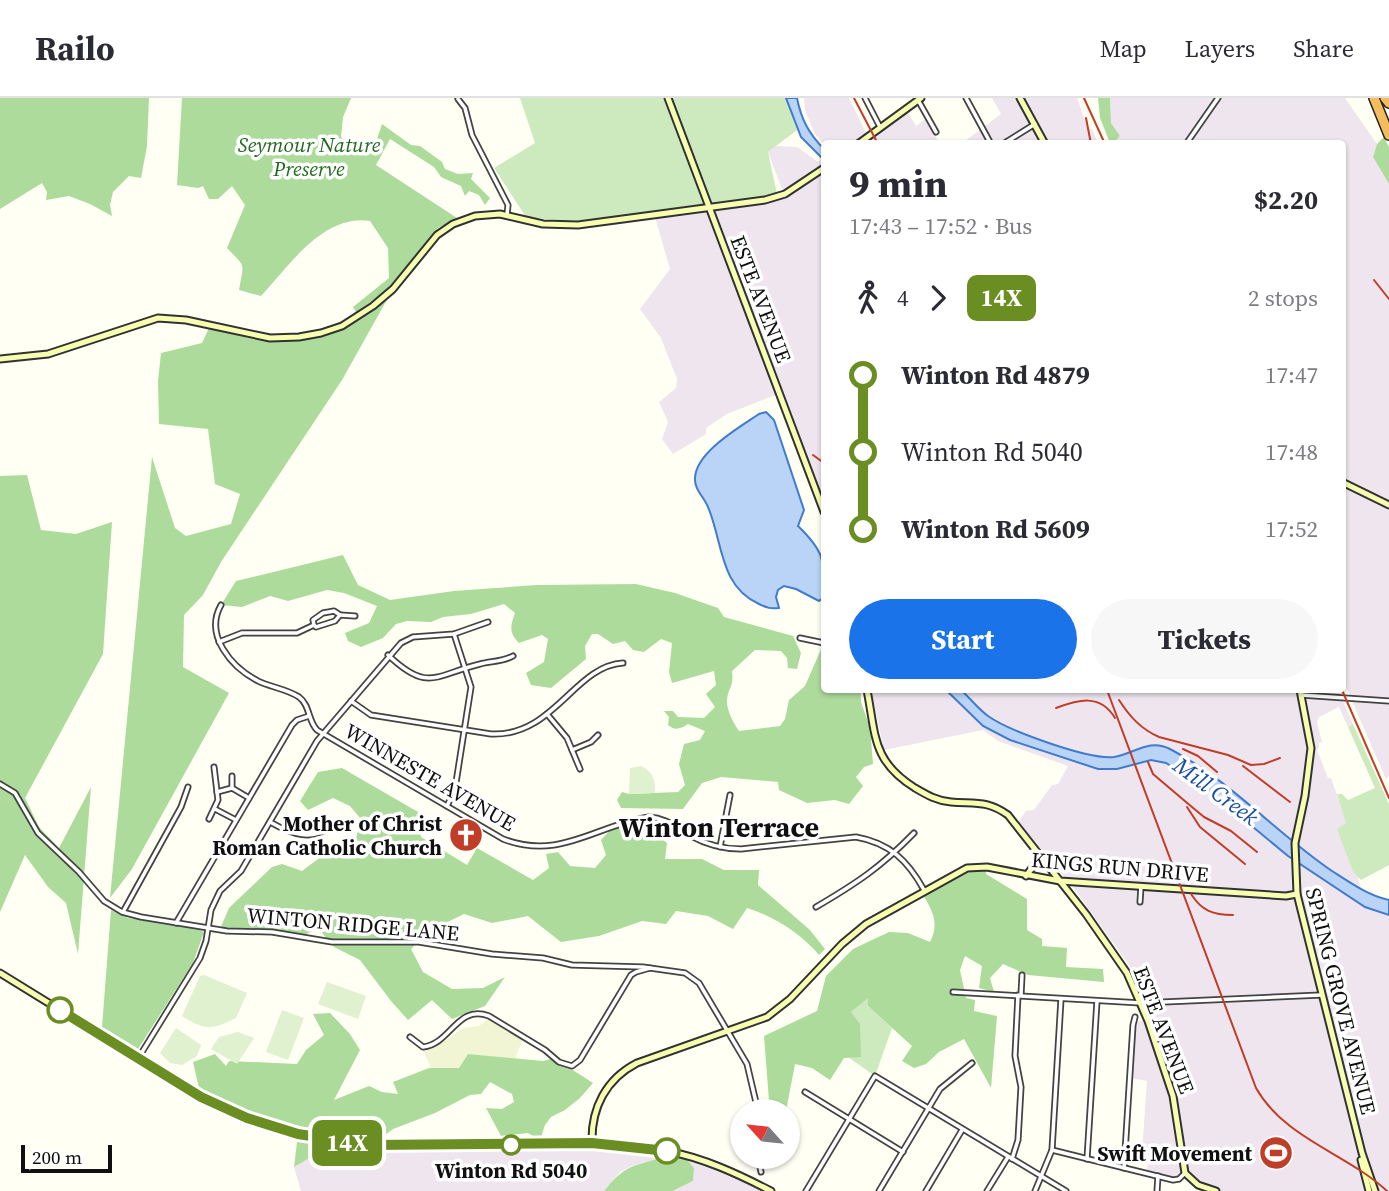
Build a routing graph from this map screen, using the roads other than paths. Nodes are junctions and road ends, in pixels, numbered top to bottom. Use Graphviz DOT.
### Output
graph roads {
  1 [pos="668,98"];
  2 [pos="864,98"];
  3 [pos="966,98"];
  4 [pos="1020,98"];
  5 [pos="1218,98"];
  6 [pos="1374,98"];
  7 [pos="1385,98"];
  8 [pos="458,99"];
  9 [pos="920,99"];
  10 [pos="1389,103"];
  11 [pos="1034,124"];
  12 [pos="880,127"];
  13 [pos="936,132"];
  14 [pos="1389,135"];
  15 [pos="863,140"];
  16 [pos="989,140"];
  17 [pos="1009,140"];
  18 [pos="1043,140"];
  19 [pos="1189,140"];
  20 [pos="821,170"];
  21 [pos="708,207"];
  22 [pos="507,215"];
  23 [pos="0,359"];
  24 [pos="1346,484"];
  25 [pos="821,504"];
  26 [pos="1389,505"];
  27 [pos="221,605"];
  28 [pos="340,615"];
  29 [pos="355,616"];
  30 [pos="488,622"];
  31 [pos="314,625"];
  32 [pos="454,634"];
  33 [pos="800,638"];
  34 [pos="219,642"];
  35 [pos="821,642"];
  36 [pos="388,655"];
  37 [pos="513,656"];
  38 [pos="623,663"];
  39 [pos="466,668"];
  40 [pos="868,693"];
  41 [pos="1301,693"];
  42 [pos="1311,693"];
  43 [pos="351,701"];
  44 [pos="1389,701"];
  45 [pos="547,714"];
  46 [pos="309,716"];
  47 [pos="465,730"];
  48 [pos="323,734"];
  49 [pos="598,735"];
  50 [pos="572,750"];
  51 [pos="214,767"];
  52 [pos="580,769"];
  53 [pos="232,776"];
  54 [pos="0,784"];
  55 [pos="188,787"];
  56 [pos="232,788"];
  57 [pos="217,792"];
  58 [pos="730,795"];
  59 [pos="249,797"];
  60 [pos="447,806"];
  61 [pos="215,809"];
  62 [pos="209,819"];
  63 [pos="236,820"];
  64 [pos="270,822"];
  65 [pos="334,824"];
  66 [pos="914,833"];
  67 [pos="720,847"];
  68 [pos="895,852"];
  69 [pos="1041,856"];
  70 [pos="1026,876"];
  71 [pos="1060,881"];
  72 [pos="1141,886"];
  73 [pos="924,890"];
  74 [pos="1297,894"];
  75 [pos="1140,902"];
  76 [pos="816,906"];
  77 [pos="122,912"];
  78 [pos="176,923"];
  79 [pos="208,928"];
  80 [pos="650,968"];
  81 [pos="0,973"];
  82 [pos="1022,975"];
  83 [pos="953,992"];
  84 [pos="1020,995"];
  85 [pos="1322,995"];
  86 [pos="1061,999"];
  87 [pos="1097,1001"];
  88 [pos="1141,1003"];
  89 [pos="1135,1017"];
  90 [pos="728,1031"];
  91 [pos="410,1037"];
  92 [pos="139,1057"];
  93 [pos="972,1063"];
  94 [pos="805,1092"];
  95 [pos="756,1099"];
  96 [pos="928,1108"];
  97 [pos="849,1119"];
  98 [pos="962,1129"];
  99 [pos="592,1143"];
  100 [pos="1052,1150"];
  101 [pos="903,1152"];
  102 [pos="1362,1153"];
  103 [pos="1010,1158"];
  104 [pos="1087,1159"];
  105 [pos="1124,1168"];
  106 [pos="760,1169"];
  107 [pos="761,1172"];
  108 [pos="1185,1173"];
  109 [pos="1042,1177"];
  110 [pos="1158,1177"];
  111 [pos="771,1191"];
  112 [pos="806,1191"];
  113 [pos="879,1191"];
  114 [pos="926,1191"];
  115 [pos="987,1191"];
  116 [pos="1035,1191"];
  117 [pos="1066,1191"];
  118 [pos="1157,1191"];
  119 [pos="1216,1191"];
  120 [pos="1369,1191"];
  121 [pos="1375,1191"];
  1 -- 21 [label="main road, ESTE AVENUE"];
  2 -- 12 [label="street"];
  3 -- 16 [label="street"];
  4 -- 11 [label="main road"];
  5 -- 19 [label="street"];
  6 -- 14 [label="highway"];
  7 -- 10 [label="highway"];
  8 -- 22 [label="street"];
  9 -- 12 [label="main road"];
  9 -- 13 [label="street"];
  11 -- 17 [label="street"];
  11 -- 18 [label="main road"];
  12 -- 15 [label="main road"];
  20 -- 21 [label="main road"];
  21 -- 22 [label="main road"];
  21 -- 25 [label="main road, ESTE AVENUE"];
  22 -- 23 [label="main road"];
  24 -- 26 [label="main road"];
  27 -- 34 [label="street"];
  28 -- 29 [label="street"];
  28 -- 31 [label="street"];
  28 -- 31 [label="street"];
  30 -- 32 [label="street"];
  31 -- 34 [label="street"];
  32 -- 36 [label="street"];
  32 -- 39 [label="street"];
  33 -- 35 [label="street"];
  34 -- 46 [label="street, WINNESTE AVENUE"];
  36 -- 39 [label="street"];
  36 -- 43 [label="street"];
  37 -- 39 [label="street"];
  38 -- 45 [label="street"];
  39 -- 47 [label="street"];
  40 -- 69 [label="main road, ESTE AVENUE"];
  41 -- 74 [label="main road, SPRING GROVE AVENUE"];
  42 -- 44 [label="street"];
  43 -- 47 [label="street"];
  43 -- 48 [label="street"];
  45 -- 47 [label="street"];
  45 -- 50 [label="street"];
  46 -- 48 [label="street, WINNESTE AVENUE"];
  46 -- 59 [label="street"];
  47 -- 60 [label="street"];
  48 -- 60 [label="street, WINNESTE AVENUE"];
  48 -- 64 [label="street"];
  49 -- 50 [label="street"];
  50 -- 52 [label="street"];
  51 -- 57 [label="street"];
  53 -- 56 [label="street"];
  54 -- 77 [label="street, WINTON RIDGE LANE"];
  55 -- 77 [label="street"];
  56 -- 57 [label="street"];
  56 -- 59 [label="street"];
  57 -- 61 [label="street"];
  58 -- 67 [label="street"];
  59 -- 63 [label="street"];
  60 -- 67 [label="street, WINNESTE AVENUE"];
  61 -- 62 [label="street"];
  61 -- 63 [label="street"];
  63 -- 78 [label="street"];
  64 -- 65 [label="street"];
  64 -- 79 [label="street"];
  66 -- 68 [label="street"];
  67 -- 68 [label="street, WINNESTE AVENUE"];
  68 -- 73 [label="street, WINNESTE AVENUE"];
  68 -- 76 [label="street"];
  69 -- 70 [label="main road"];
  69 -- 71 [label="main road, ESTE AVENUE"];
  70 -- 71 [label="main road, KINGS RUN DRIVE"];
  70 -- 73 [label="main road, KINGS RUN DRIVE"];
  71 -- 72 [label="main road, KINGS RUN DRIVE"];
  71 -- 88 [label="main road, ESTE AVENUE"];
  72 -- 74 [label="main road, KINGS RUN DRIVE"];
  72 -- 75 [label="street"];
  73 -- 90 [label="main road, KINGS RUN DRIVE"];
  74 -- 85 [label="main road, SPRING GROVE AVENUE"];
  77 -- 78 [label="street, WINTON RIDGE LANE"];
  78 -- 79 [label="street, WINTON RIDGE LANE"];
  79 -- 80 [label="street, WINTON RIDGE LANE"];
  79 -- 92 [label="street"];
  80 -- 90 [label="street, WINTON RIDGE LANE"];
  80 -- 91 [label="street"];
  81 -- 92 [label="main road"];
  82 -- 84 [label="street"];
  83 -- 84 [label="street"];
  84 -- 86 [label="street"];
  84 -- 103 [label="street"];
  85 -- 88 [label="street"];
  85 -- 102 [label="main road, SPRING GROVE AVENUE"];
  86 -- 87 [label="street"];
  86 -- 100 [label="street"];
  87 -- 88 [label="street"];
  87 -- 104 [label="street"];
  88 -- 108 [label="main road, ESTE AVENUE"];
  89 -- 105 [label="street"];
  90 -- 95 [label="street, WINTON RIDGE LANE"];
  90 -- 99 [label="main road, KINGS RUN DRIVE"];
  92 -- 99 [label="main road"];
  93 -- 96 [label="street"];
  94 -- 97 [label="street"];
  96 -- 97 [label="street"];
  96 -- 98 [label="street"];
  96 -- 101 [label="street"];
  97 -- 101 [label="street"];
  97 -- 112 [label="street"];
  98 -- 103 [label="street"];
  98 -- 114 [label="street"];
  99 -- 111 [label="main road"];
  100 -- 104 [label="street"];
  100 -- 109 [label="street"];
  101 -- 113 [label="street"];
  102 -- 120 [label="main road, SPRING GROVE AVENUE"];
  102 -- 121 [label="main road, SPRING GROVE AVENUE"];
  103 -- 109 [label="street"];
  103 -- 115 [label="street"];
  104 -- 105 [label="street"];
  105 -- 110 [label="street"];
  106 -- 107 [label="street"];
  108 -- 110 [label="street"];
  108 -- 119 [label="main road"];
  109 -- 116 [label="street"];
  109 -- 117 [label="street"];
  110 -- 118 [label="street"];
}
